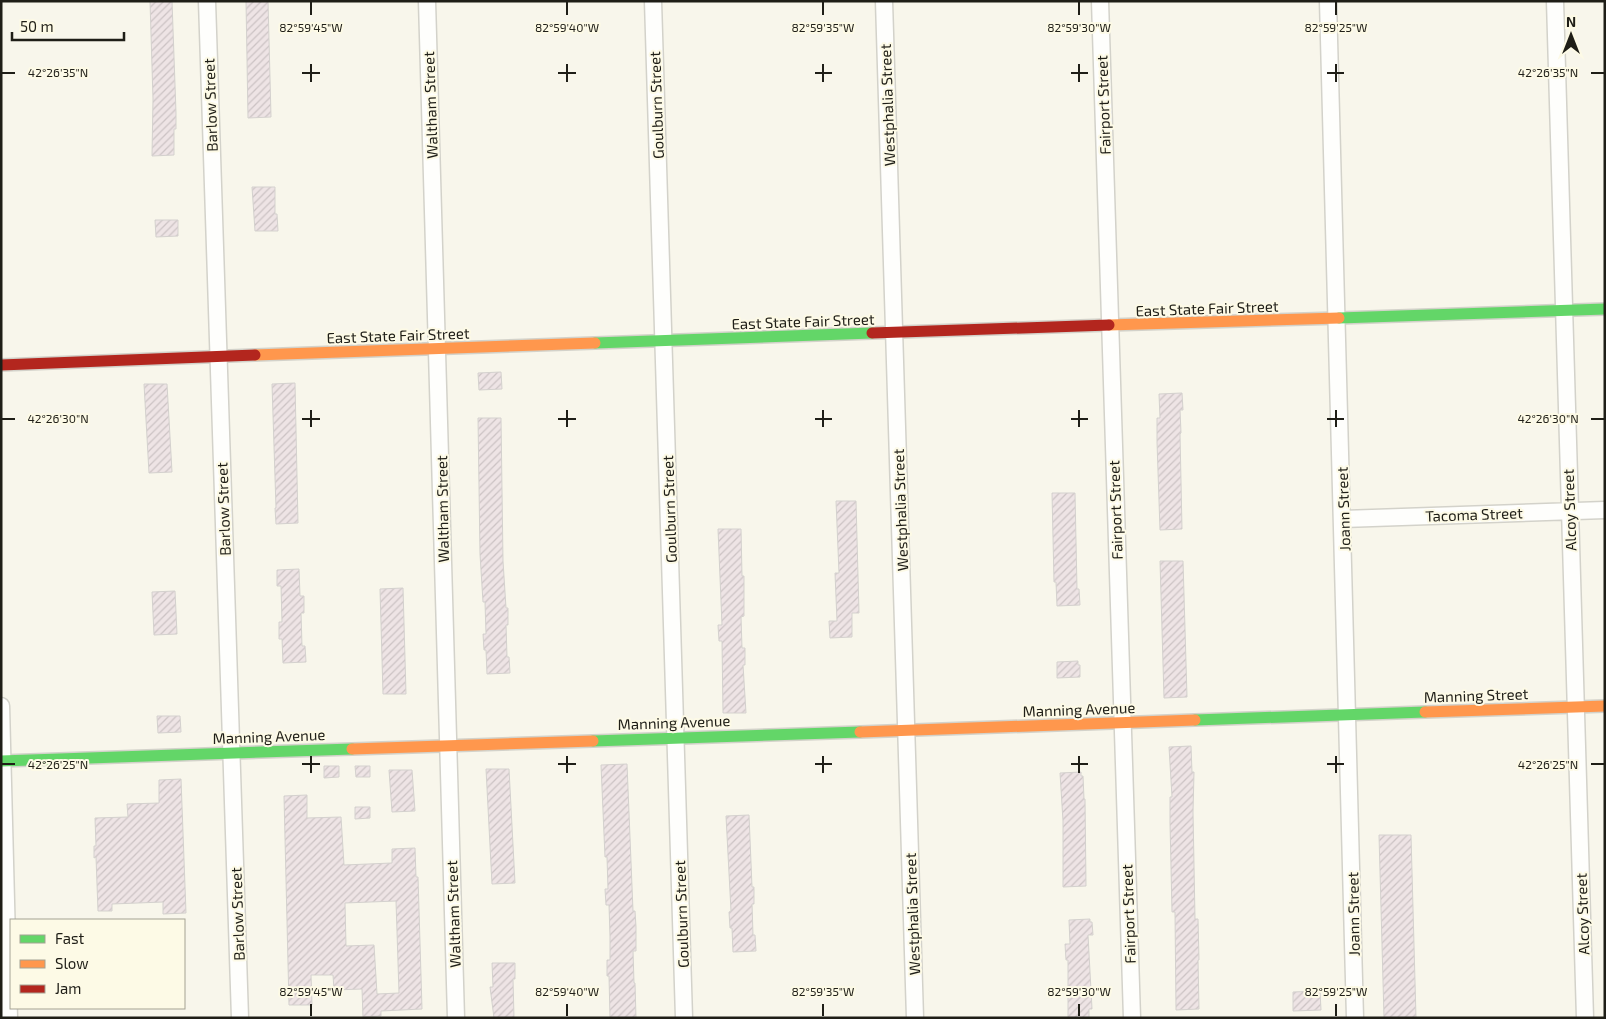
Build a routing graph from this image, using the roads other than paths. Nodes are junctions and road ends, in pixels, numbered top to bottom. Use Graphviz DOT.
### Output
graph roads {
  1 [pos="207,1"];
  2 [pos="427,1"];
  3 [pos="653,1"];
  4 [pos="884,1"];
  5 [pos="1100,1"];
  6 [pos="1328,1"];
  7 [pos="1555,1"];
  8 [pos="1605,310"];
  9 [pos="1564,311"];
  10 [pos="1338,319"];
  11 [pos="1110,326"];
  12 [pos="894,333"];
  13 [pos="664,341"];
  14 [pos="438,349"];
  15 [pos="218,358"];
  16 [pos="1,365"];
  17 [pos="1605,510"];
  18 [pos="1569,511"];
  19 [pos="1343,519"];
  20 [pos="1,706"];
  21 [pos="1605,706"];
  22 [pos="1575,707"];
  23 [pos="1348,715"];
  24 [pos="1122,722"];
  25 [pos="907,729"];
  26 [pos="676,736"];
  27 [pos="448,746"];
  28 [pos="232,752"];
  29 [pos="2,761"];
  30 [pos="9,1018"];
  31 [pos="240,1018"];
  32 [pos="456,1018"];
  33 [pos="684,1018"];
  34 [pos="915,1018"];
  35 [pos="1132,1018"];
  36 [pos="1355,1018"];
  37 [pos="1585,1018"];
  1 -- 15 [label="street, Barlow Street"];
  2 -- 14 [label="street, Waltham Street"];
  3 -- 13 [label="street, Goulburn Street"];
  4 -- 12 [label="street, Westphalia Street"];
  5 -- 11 [label="street, Fairport Street"];
  6 -- 10 [label="street, Joann Street"];
  7 -- 9 [label="street, Alcoy Street"];
  8 -- 9 [label="street, East State Fair Street"];
  9 -- 10 [label="street, East State Fair Street"];
  9 -- 18 [label="street, Alcoy Street"];
  10 -- 11 [label="street, East State Fair Street"];
  10 -- 19 [label="street, Joann Street"];
  11 -- 12 [label="street, East State Fair Street"];
  11 -- 24 [label="street, Fairport Street"];
  12 -- 13 [label="street, East State Fair Street"];
  12 -- 25 [label="street, Westphalia Street"];
  13 -- 14 [label="street, East State Fair Street"];
  13 -- 26 [label="street, Goulburn Street"];
  14 -- 15 [label="street, East State Fair Street"];
  14 -- 27 [label="street, Waltham Street"];
  15 -- 16 [label="street, East State Fair Street"];
  15 -- 28 [label="street, Barlow Street"];
  17 -- 18 [label="street, Tacoma Street"];
  18 -- 19 [label="street, Tacoma Street"];
  18 -- 22 [label="street, Alcoy Street"];
  19 -- 23 [label="street, Joann Street"];
  20 -- 29 [label="street"];
  21 -- 22 [label="street, Manning Street"];
  22 -- 23 [label="street, Manning Street"];
  22 -- 37 [label="street, Alcoy Street"];
  23 -- 24 [label="street, Manning Avenue"];
  23 -- 36 [label="street, Joann Street"];
  24 -- 25 [label="street, Manning Avenue"];
  24 -- 35 [label="street, Fairport Street"];
  25 -- 26 [label="street, Manning Avenue"];
  25 -- 34 [label="street, Westphalia Street"];
  26 -- 27 [label="street, Manning Avenue"];
  26 -- 33 [label="street, Goulburn Street"];
  27 -- 28 [label="street, Manning Avenue"];
  27 -- 32 [label="street, Waltham Street"];
  28 -- 29 [label="street, Manning Avenue"];
  28 -- 31 [label="street, Barlow Street"];
  29 -- 30 [label="street"];
}
